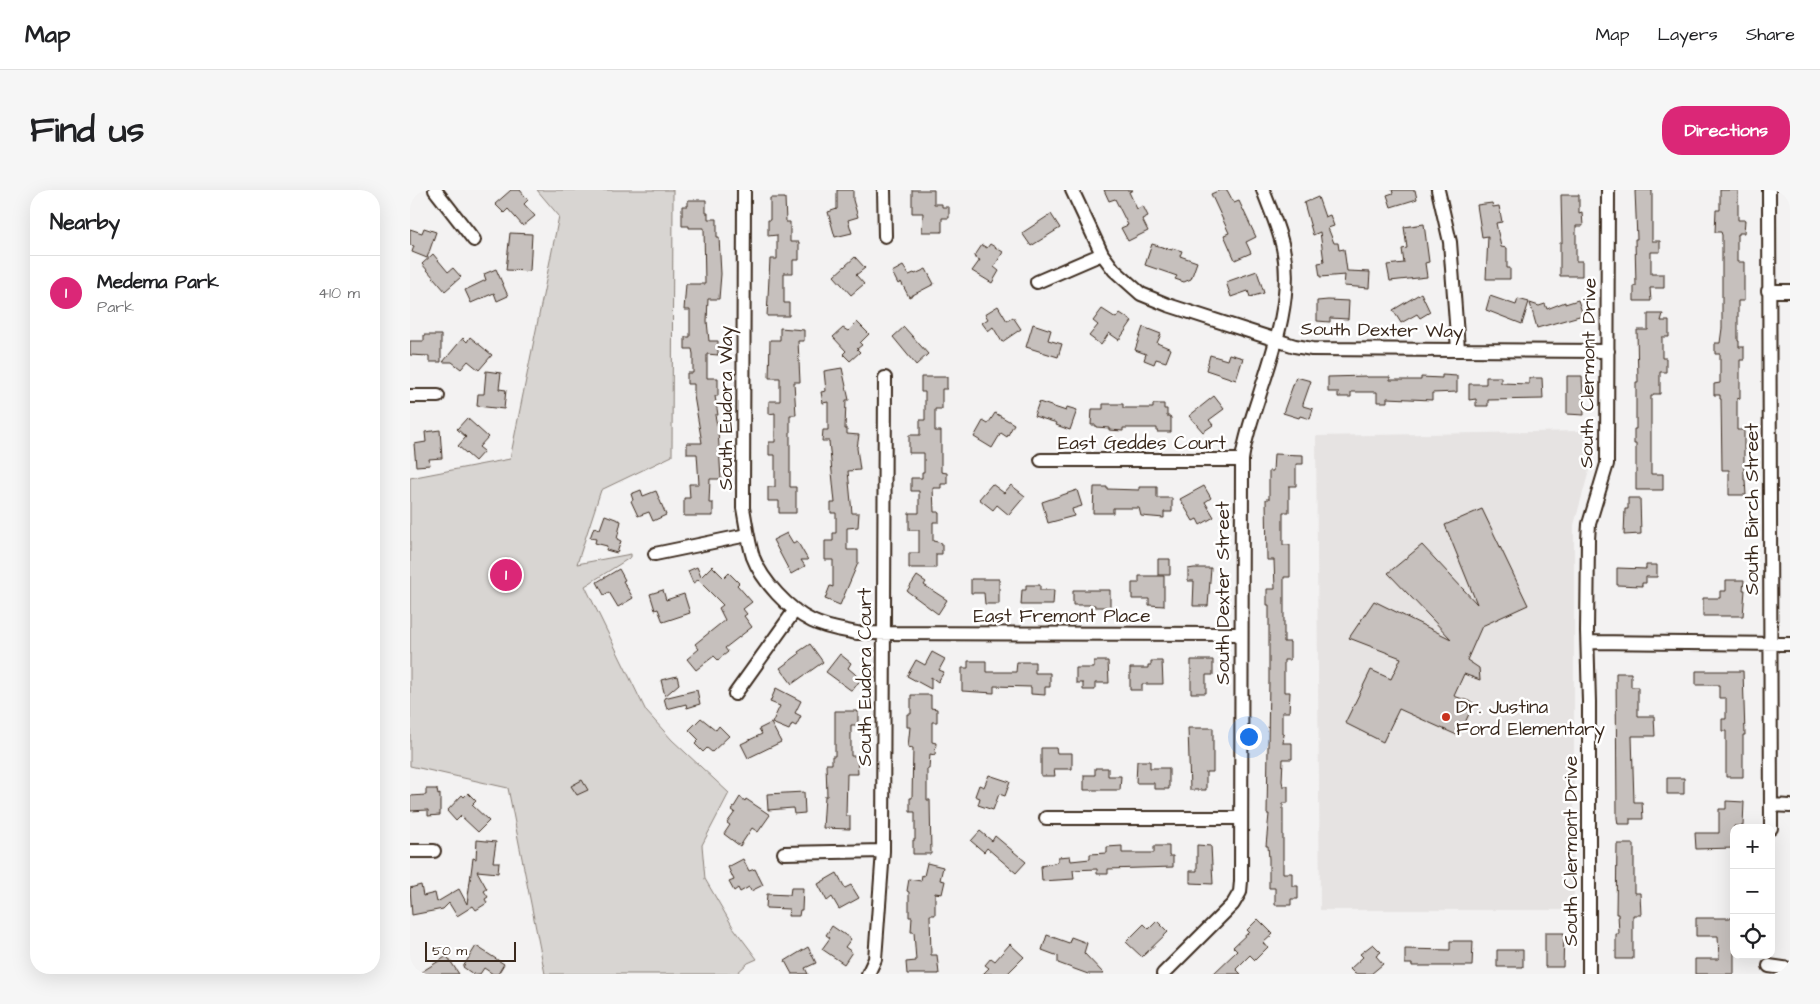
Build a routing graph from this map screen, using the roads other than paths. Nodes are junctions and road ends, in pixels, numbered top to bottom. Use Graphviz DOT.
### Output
graph roads {
  1 [pos="435,190"];
  2 [pos="744,190"];
  3 [pos="884,190"];
  4 [pos="1072,190"];
  5 [pos="1263,190"];
  6 [pos="1438,190"];
  7 [pos="1608,190"];
  8 [pos="1769,190"];
  9 [pos="885,236"];
  10 [pos="474,240"];
  11 [pos="1102,254"];
  12 [pos="1037,282"];
  13 [pos="1768,291"];
  14 [pos="1790,291"];
  15 [pos="1277,341"];
  16 [pos="1458,350"];
  17 [pos="1608,351"];
  18 [pos="884,378"];
  19 [pos="410,396"];
  20 [pos="438,396"];
  21 [pos="1041,460"];
  22 [pos="1242,460"];
  23 [pos="747,535"];
  24 [pos="655,554"];
  25 [pos="795,610"];
  26 [pos="883,633"];
  27 [pos="1241,634"];
  28 [pos="1588,642"];
  29 [pos="1771,644"];
  30 [pos="1790,644"];
  31 [pos="736,694"];
  32 [pos="1771,805"];
  33 [pos="1790,806"];
  34 [pos="1046,818"];
  35 [pos="1241,818"];
  36 [pos="1770,824"];
  37 [pos="410,850"];
  38 [pos="434,851"];
  39 [pos="883,851"];
  40 [pos="784,853"];
  41 [pos="1769,965"];
  42 [pos="1790,969"];
  43 [pos="868,974"];
  44 [pos="1163,974"];
  45 [pos="1589,974"];
  1 -- 10 [label="street"];
  2 -- 23 [label="street, South Eudora Way"];
  3 -- 9 [label="street"];
  4 -- 11 [label="street, South Dexter Way"];
  5 -- 15 [label="street, South Dexter Street"];
  6 -- 16 [label="street"];
  7 -- 17 [label="street, South Clermont Drive"];
  8 -- 13 [label="street, South Birch Street"];
  11 -- 12 [label="street"];
  11 -- 15 [label="street, South Dexter Way"];
  13 -- 14 [label="street"];
  13 -- 29 [label="street, South Birch Street"];
  15 -- 16 [label="street, South Dexter Way"];
  15 -- 22 [label="street, South Dexter Street"];
  16 -- 17 [label="street, South Dexter Way"];
  17 -- 28 [label="street, South Clermont Drive"];
  18 -- 26 [label="street, South Eudora Court"];
  19 -- 20 [label="street"];
  21 -- 22 [label="street, East Geddes Court"];
  22 -- 27 [label="street, South Dexter Street"];
  23 -- 24 [label="street"];
  23 -- 25 [label="street, South Eudora Way"];
  25 -- 26 [label="street, South Eudora Way"];
  25 -- 31 [label="street"];
  26 -- 27 [label="street, East Fremont Place"];
  26 -- 39 [label="street, South Eudora Court"];
  27 -- 35 [label="street, South Dexter Street"];
  28 -- 29 [label="street"];
  28 -- 45 [label="street, South Clermont Drive"];
  29 -- 30 [label="street"];
  29 -- 32 [label="street, South Birch Street"];
  32 -- 33 [label="street"];
  32 -- 36 [label="street, South Birch Street"];
  34 -- 35 [label="street"];
  35 -- 44 [label="street, South Dexter Street"];
  37 -- 38 [label="street"];
  39 -- 40 [label="street"];
  39 -- 43 [label="street, South Eudora Court"];
  41 -- 42 [label="street"];
}
